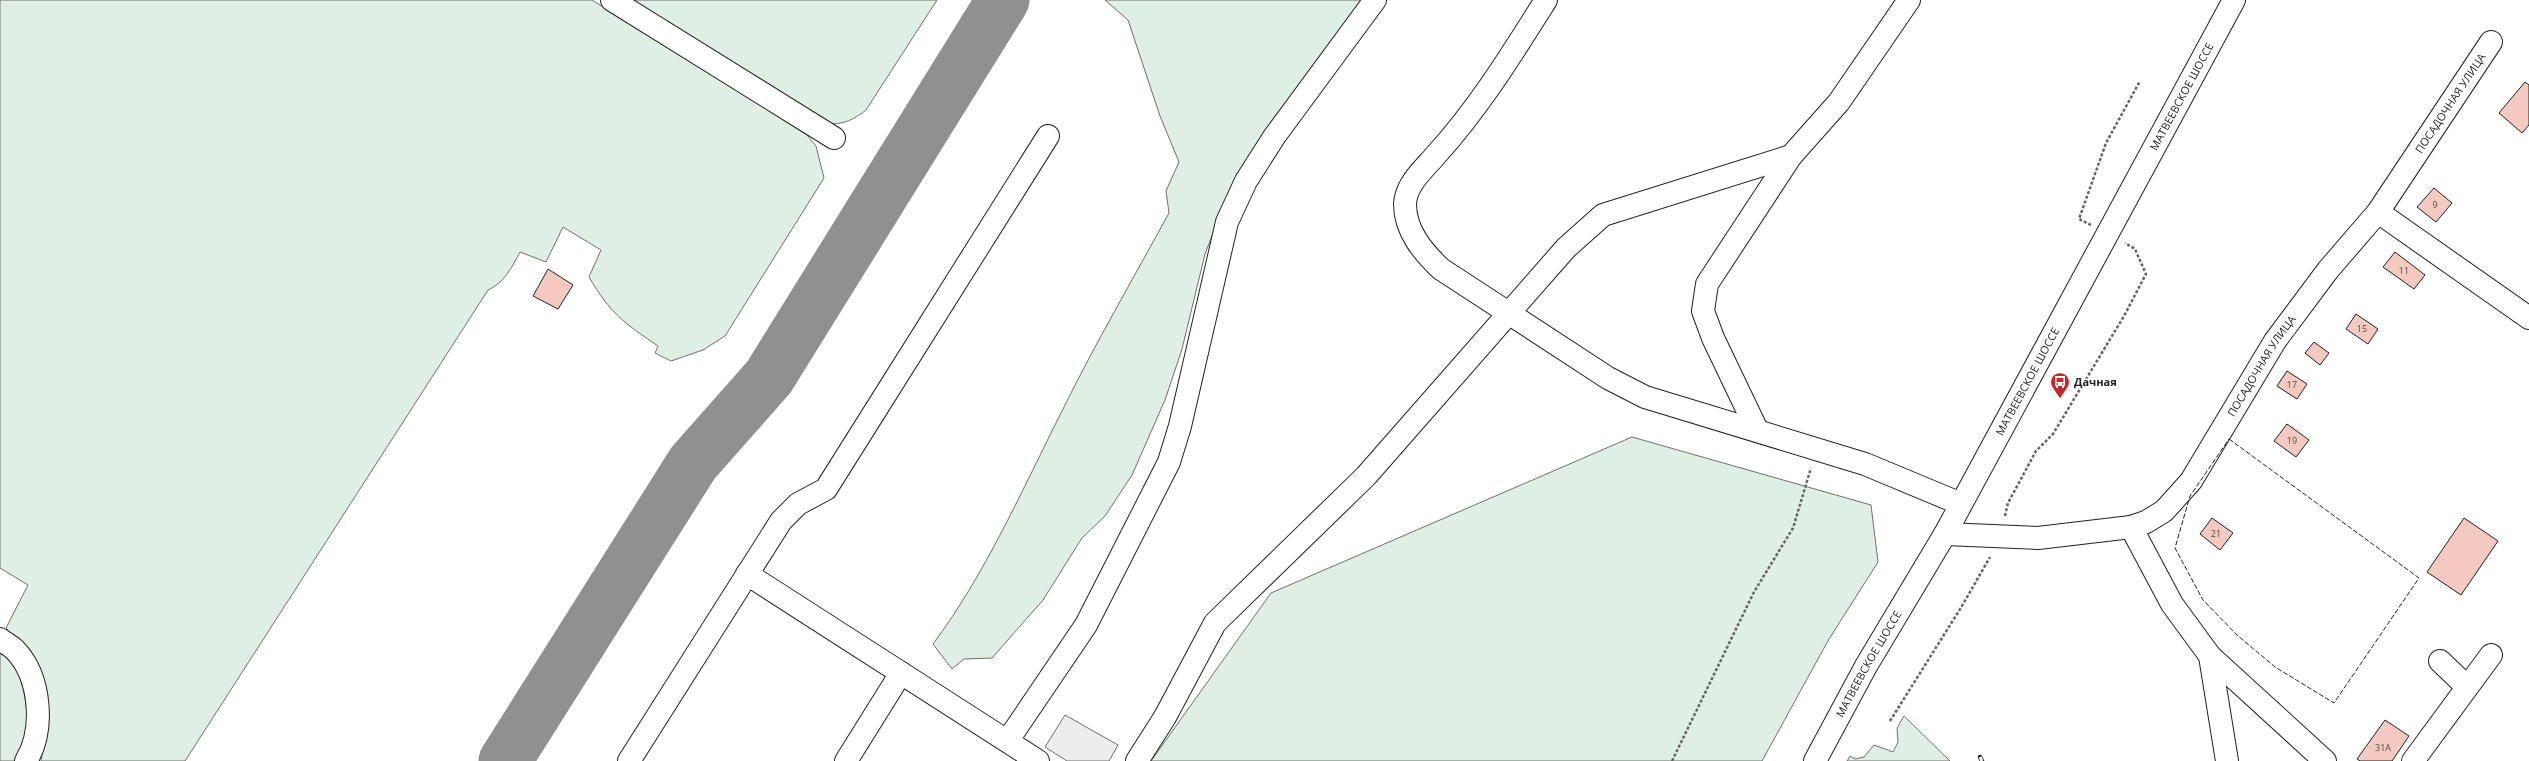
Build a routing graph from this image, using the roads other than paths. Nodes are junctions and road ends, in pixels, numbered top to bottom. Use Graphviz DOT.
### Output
graph roads {
  1 [pos="612,0"];
  2 [pos="1375,0"];
  3 [pos="1546,0"];
  4 [pos="1909,0"];
  5 [pos="2234,0"];
  6 [pos="2491,42"];
  7 [pos="1048,136"];
  8 [pos="834,138"];
  9 [pos="1790,156"];
  10 [pos="2378,212"];
  11 [pos="1510,313"];
  12 [pos="2529,318"];
  13 [pos="1757,430"];
  14 [pos="1961,504"];
  15 [pos="2130,527"];
  16 [pos="1945,534"];
  17 [pos="746,574"];
  18 [pos="0,640"];
  19 [pos="2491,655"];
  20 [pos="2210,656"];
  21 [pos="2440,661"];
  22 [pos="901,673"];
  23 [pos="2466,686"];
  24 [pos="1008,740"];
  25 [pos="26,761"];
  26 [pos="629,761"];
  27 [pos="846,761"];
  28 [pos="1038,761"];
  29 [pos="1137,761"];
  30 [pos="1815,761"];
  31 [pos="2227,761"];
  32 [pos="2325,761"];
  33 [pos="2413,761"];
  1 -- 8 [label="street"];
  2 -- 24 [label="street"];
  3 -- 11 [label="street"];
  4 -- 9 [label="street"];
  5 -- 14 [label="street, МАТВЕЕВСКОЕ ШОССЕ"];
  6 -- 10 [label="street, ПОСАДОЧНАЯ УЛИЦА"];
  7 -- 17 [label="street"];
  9 -- 11 [label="street"];
  9 -- 13 [label="street"];
  10 -- 12 [label="street"];
  10 -- 15 [label="street, ПОСАДОЧНАЯ УЛИЦА"];
  11 -- 13 [label="street"];
  11 -- 29 [label="street"];
  13 -- 14 [label="street"];
  14 -- 16 [label="street, МАТВЕЕВСКОЕ ШОССЕ"];
  15 -- 16 [label="street, ПОСАДОЧНАЯ УЛИЦА"];
  15 -- 20 [label="street"];
  16 -- 30 [label="street, МАТВЕЕВСКОЕ ШОССЕ"];
  17 -- 22 [label="street"];
  17 -- 26 [label="street"];
  18 -- 25 [label="street"];
  19 -- 23 [label="street"];
  20 -- 31 [label="street"];
  20 -- 32 [label="street"];
  21 -- 23 [label="street"];
  22 -- 24 [label="street"];
  22 -- 27 [label="street"];
  23 -- 33 [label="street"];
  24 -- 28 [label="street"];
}
